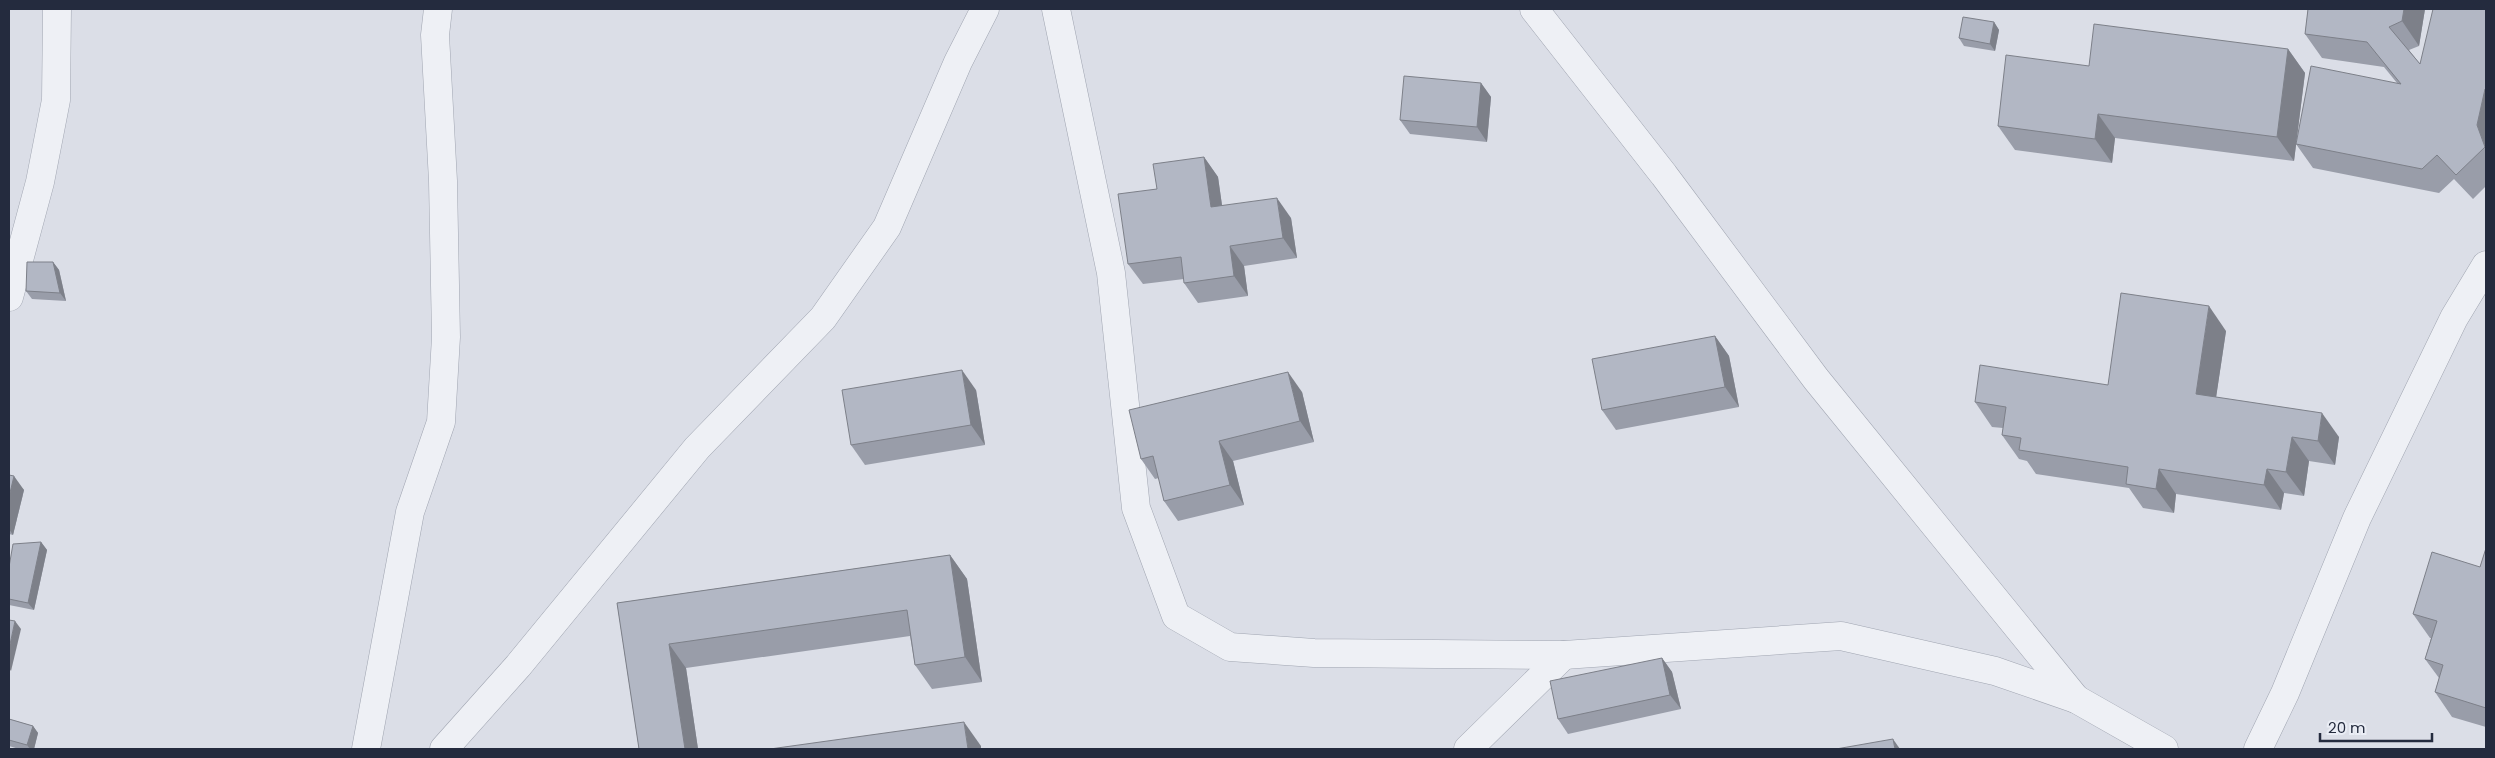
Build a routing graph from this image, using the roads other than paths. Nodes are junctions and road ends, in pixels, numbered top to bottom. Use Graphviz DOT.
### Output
graph roads {
  1 [pos="57,9"];
  2 [pos="438,9"];
  3 [pos="985,9"];
  4 [pos="1056,9"];
  5 [pos="1534,9"];
  6 [pos="2486,265"];
  7 [pos="10,291"];
  8 [pos="1564,655"];
  9 [pos="2076,699"];
  10 [pos="366,749"];
  11 [pos="444,749"];
  12 [pos="1468,749"];
  13 [pos="2164,749"];
  14 [pos="2258,749"];
  1 -- 7 [label="street"];
  2 -- 10 [label="street"];
  3 -- 11 [label="street"];
  4 -- 8 [label="street"];
  5 -- 9 [label="street"];
  6 -- 14 [label="street"];
  8 -- 9 [label="street"];
  8 -- 12 [label="street"];
  9 -- 13 [label="street"];
}
